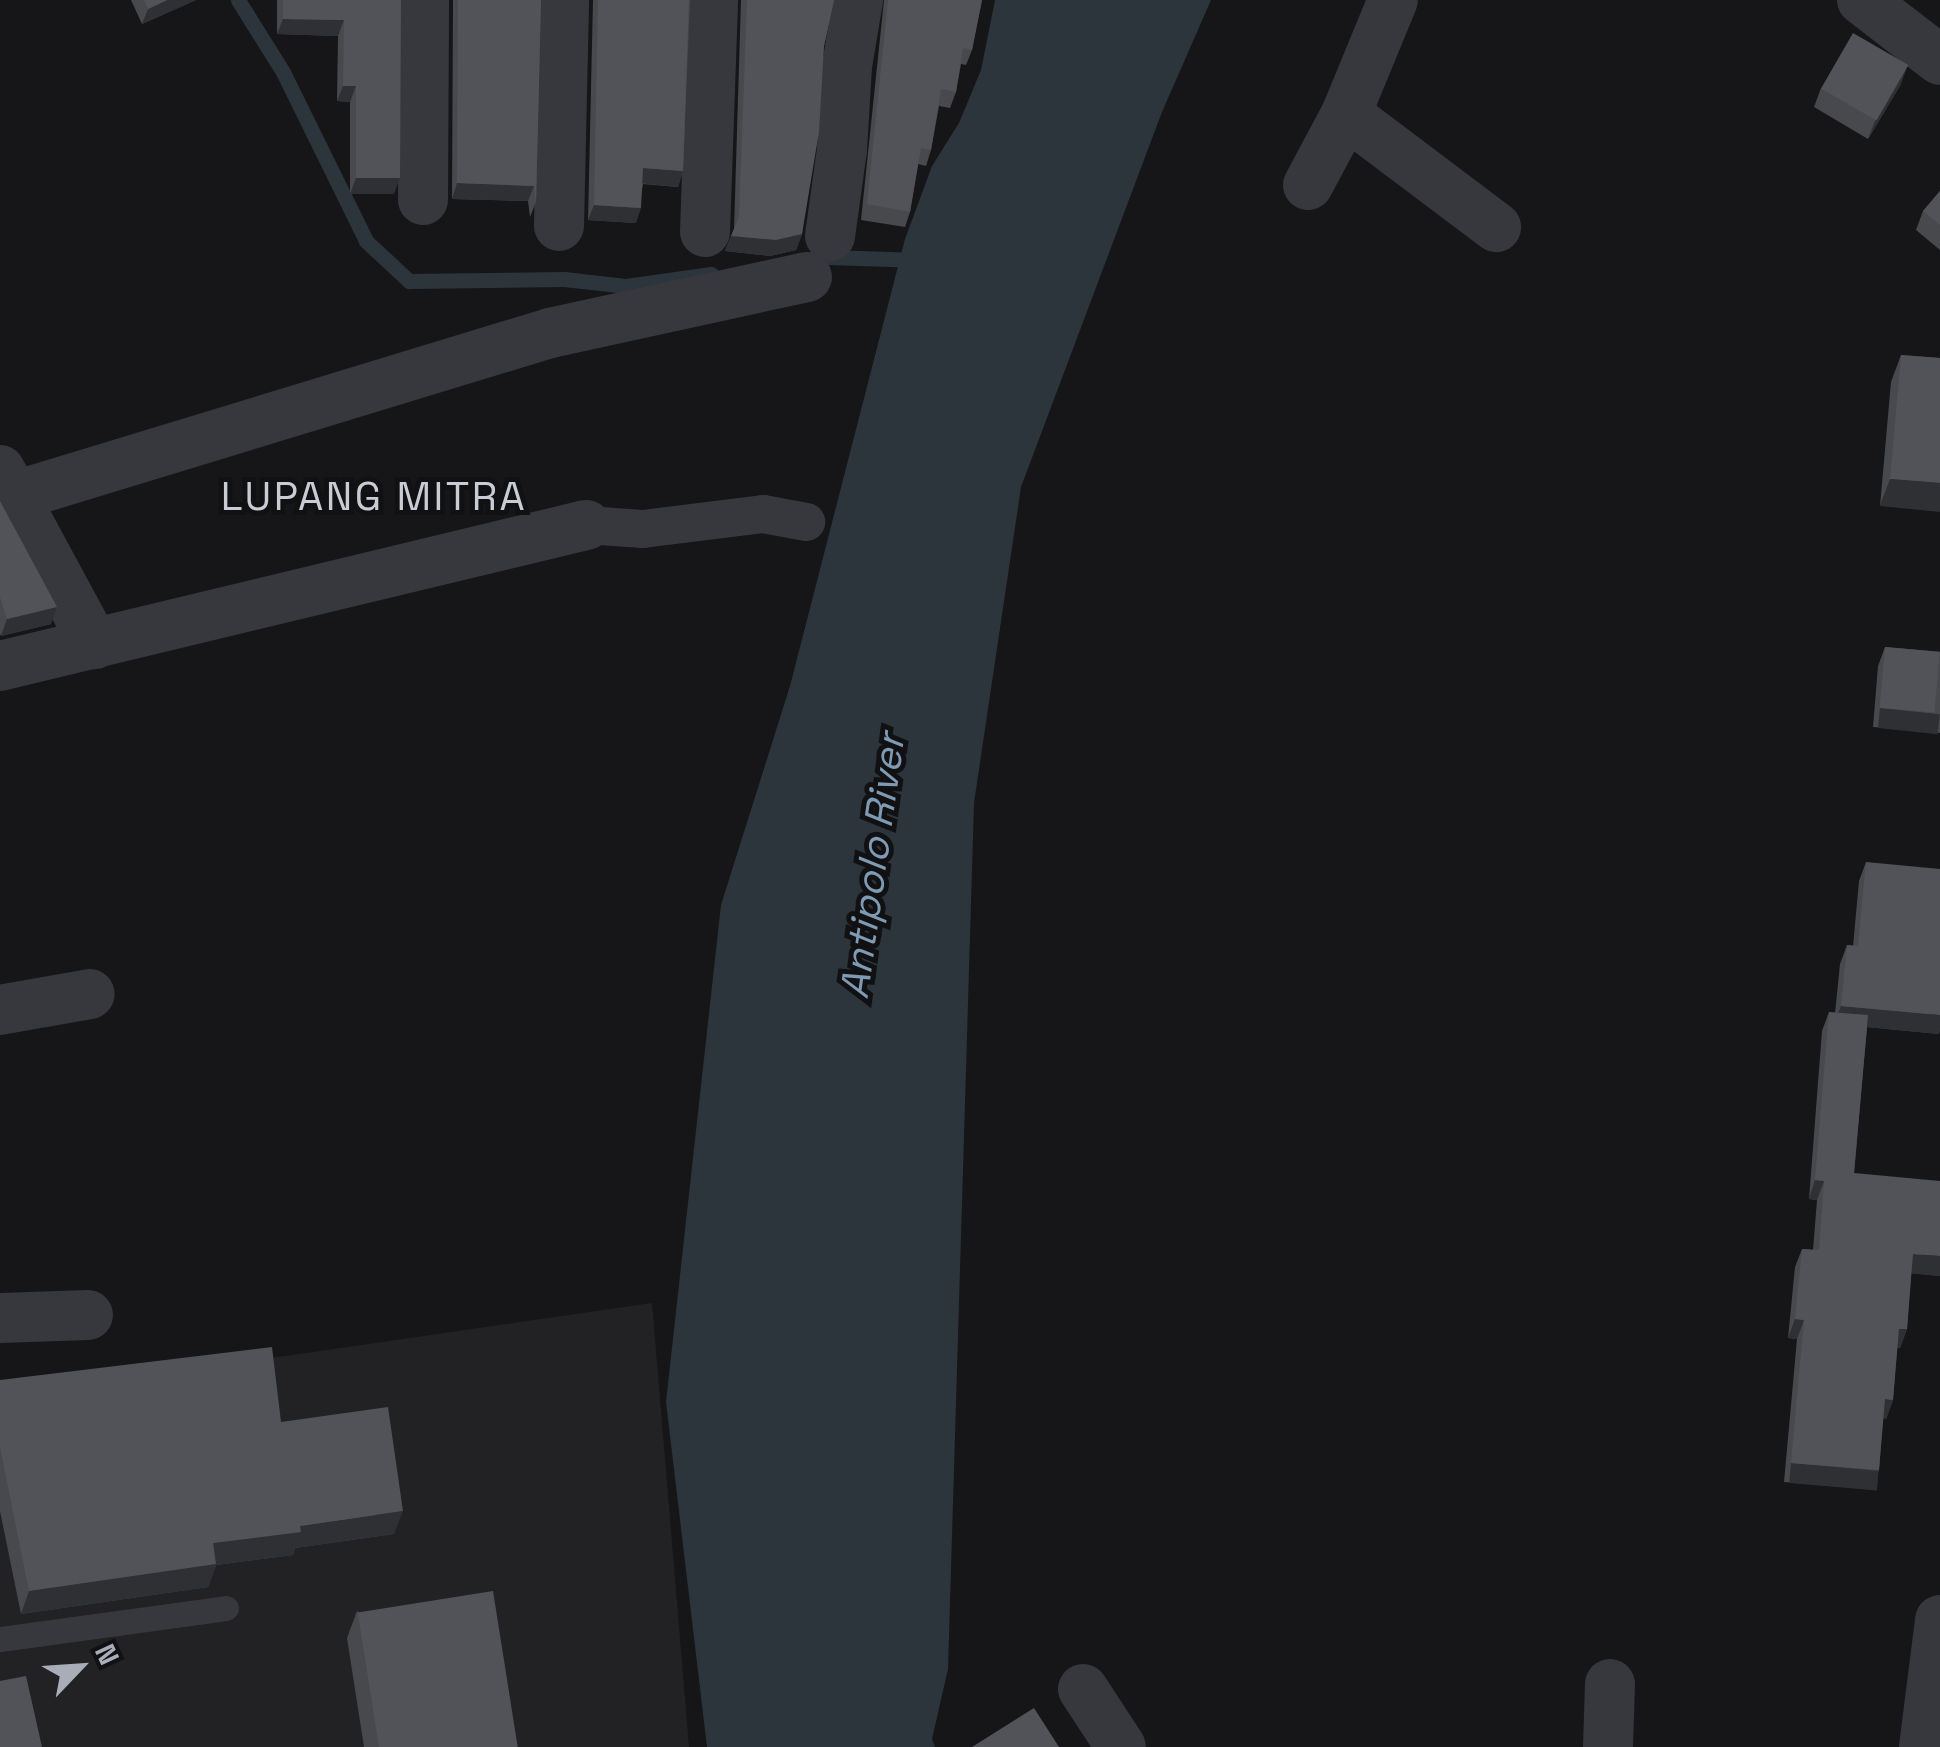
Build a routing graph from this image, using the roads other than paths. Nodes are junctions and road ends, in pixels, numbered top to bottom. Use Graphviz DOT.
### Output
graph roads {
  1 [pos="424,0"];
  2 [pos="564,0"];
  3 [pos="713,0"];
  4 [pos="858,0"];
  5 [pos="1393,0"];
  6 [pos="1862,0"];
  7 [pos="1940,60"];
  8 [pos="1346,114"];
  9 [pos="1308,185"];
  10 [pos="424,200"];
  11 [pos="558,226"];
  12 [pos="1496,227"];
  13 [pos="706,232"];
  14 [pos="8,483"];
  15 [pos="806,522"];
  16 [pos="586,525"];
  17 [pos="94,644"];
  18 [pos="0,666"];
  19 [pos="90,994"];
  20 [pos="0,1010"];
  21 [pos="88,1314"];
  22 [pos="0,1318"];
  23 [pos="226,1608"];
  24 [pos="1940,1620"];
  25 [pos="0,1639"];
  26 [pos="1610,1684"];
  27 [pos="1083,1689"];
  28 [pos="1120,1747"];
  29 [pos="1608,1747"];
  30 [pos="1924,1747"];
  1 -- 10 [label="street"];
  2 -- 11 [label="street"];
  3 -- 13 [label="street"];
  4 -- 14 [label="street"];
  5 -- 8 [label="street"];
  6 -- 7 [label="street"];
  8 -- 9 [label="street"];
  8 -- 12 [label="street"];
  14 -- 17 [label="street"];
  15 -- 16 [label="street"];
  16 -- 17 [label="street"];
  17 -- 18 [label="street"];
  19 -- 20 [label="street"];
  21 -- 22 [label="street"];
  23 -- 25 [label="lane"];
  24 -- 30 [label="street"];
  26 -- 29 [label="street"];
  27 -- 28 [label="street"];
}
